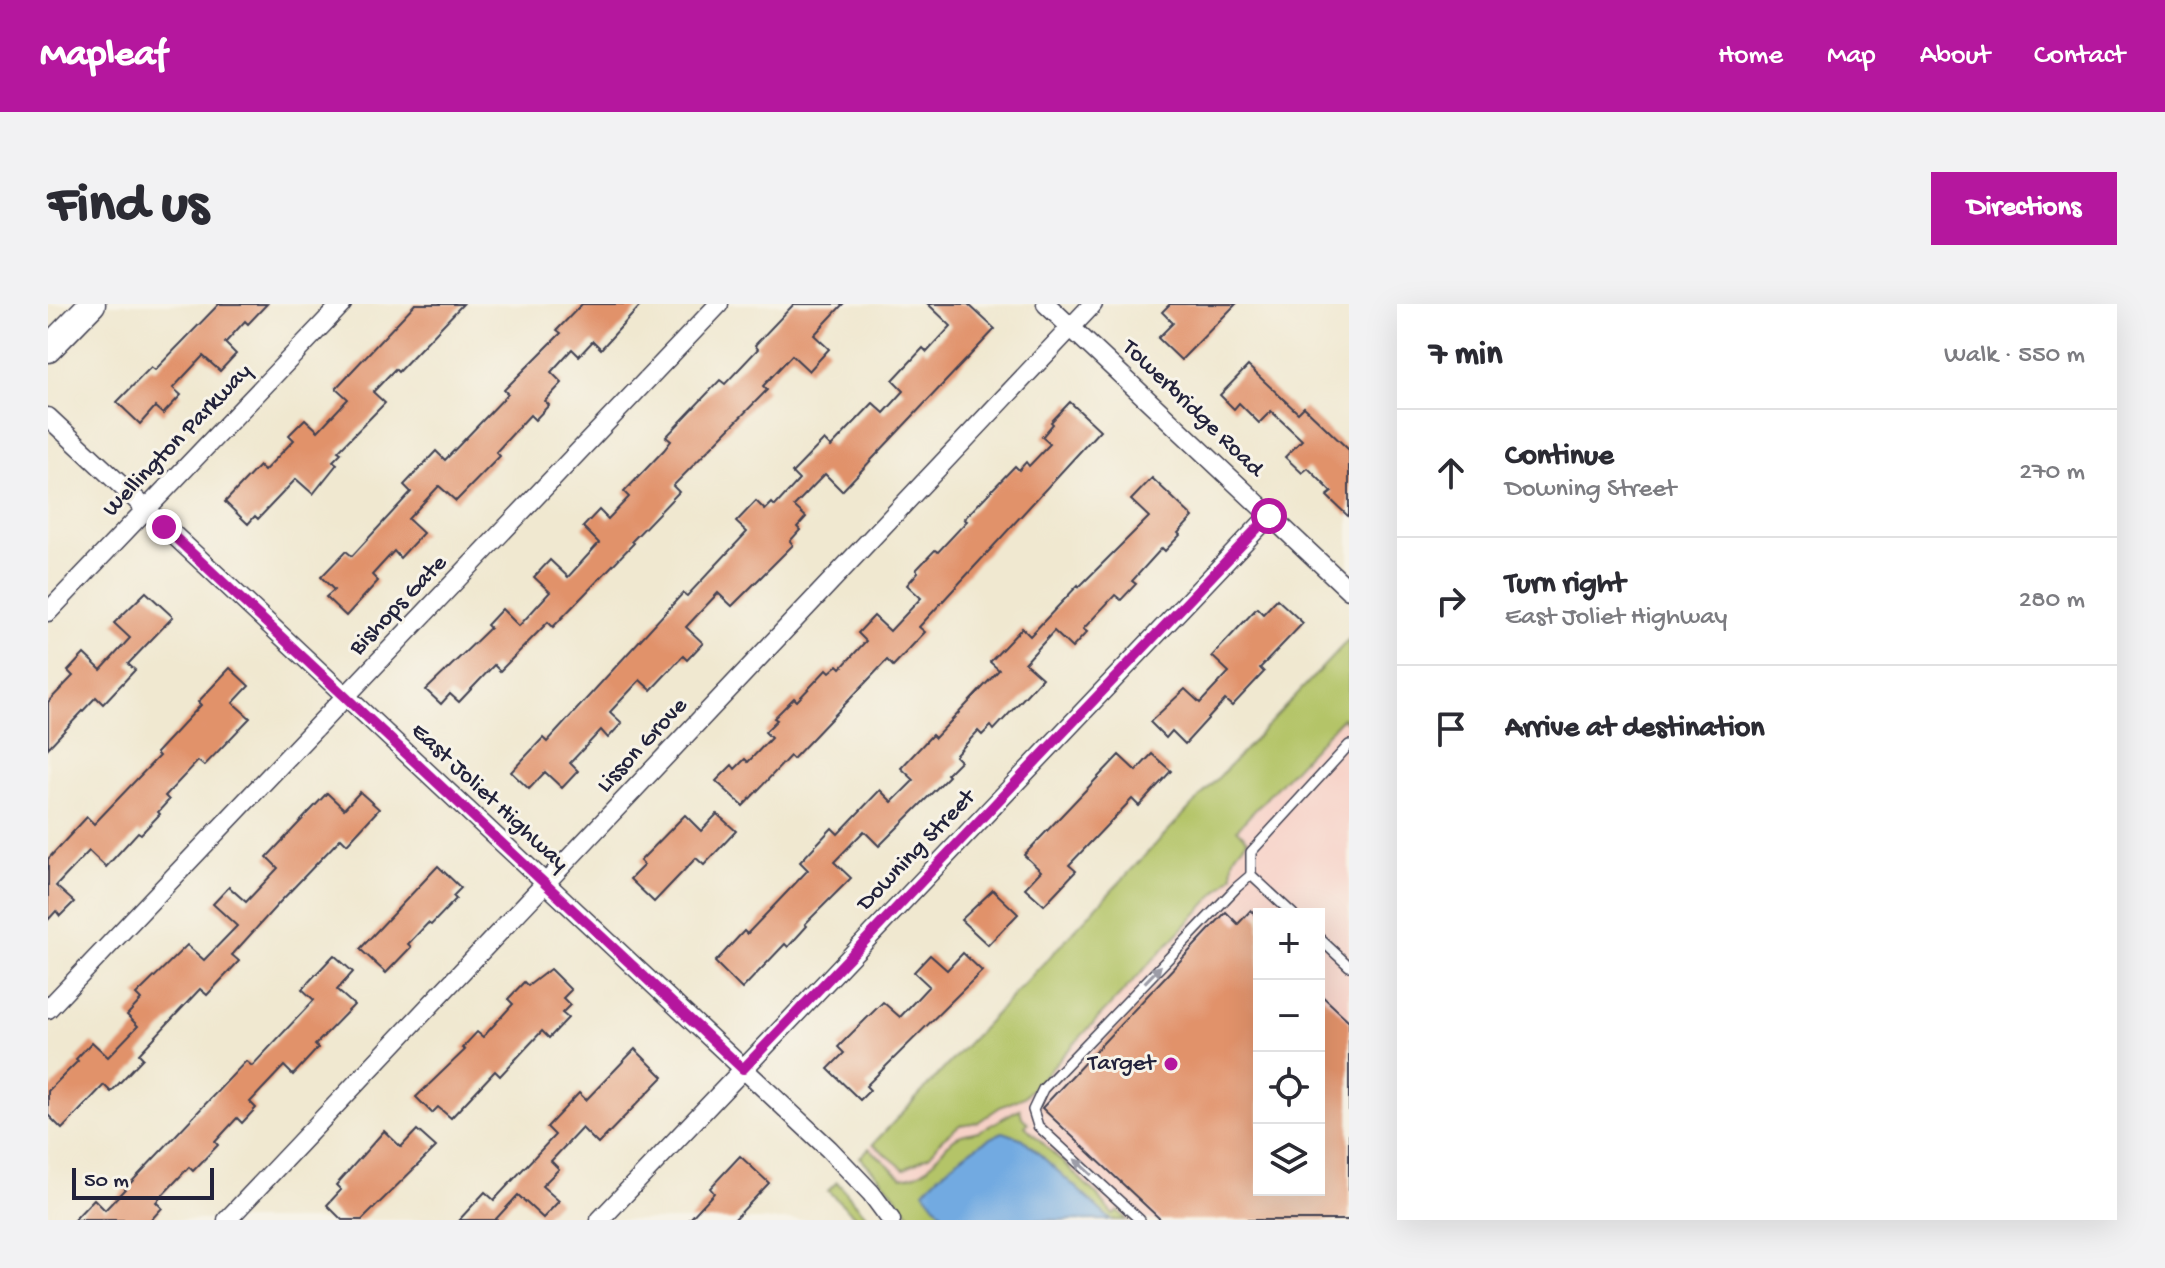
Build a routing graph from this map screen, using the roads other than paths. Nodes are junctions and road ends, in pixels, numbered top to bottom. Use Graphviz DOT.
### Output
graph roads {
  1 [pos="92,304"];
  2 [pos="342,304"];
  3 [pos="719,304"];
  4 [pos="1046,304"];
  5 [pos="1093,304"];
  6 [pos="1071,328"];
  7 [pos="48,349"];
  8 [pos="48,417"];
  9 [pos="146,509"];
  10 [pos="1269,516"];
  11 [pos="1349,590"];
  12 [pos="48,612"];
  13 [pos="346,697"];
  14 [pos="1349,745"];
  15 [pos="1251,875"];
  16 [pos="545,884"];
  17 [pos="1287,908"];
  18 [pos="1325,944"];
  19 [pos="1349,966"];
  20 [pos="48,1009"];
  21 [pos="743,1069"];
  22 [pos="227,1220"];
  23 [pos="600,1220"];
  24 [pos="891,1220"];
  25 [pos="1140,1220"];
  1 -- 7 [label="street"];
  2 -- 9 [label="street, Wellington Parkway"];
  3 -- 13 [label="street, Bishops Gate"];
  4 -- 6 [label="street, Towerbridge Road"];
  5 -- 6 [label="street, Lisson Grove"];
  6 -- 10 [label="street, Towerbridge Road"];
  6 -- 16 [label="street, Lisson Grove"];
  8 -- 9 [label="street, East Joliet Highway"];
  9 -- 12 [label="street, Wellington Parkway"];
  9 -- 13 [label="street, East Joliet Highway"];
  10 -- 11 [label="street, Towerbridge Road"];
  10 -- 21 [label="street, Downing Street"];
  13 -- 16 [label="street, East Joliet Highway"];
  13 -- 20 [label="street, Bishops Gate"];
  14 -- 15 [label="lane"];
  15 -- 17 [label="lane"];
  25 -- 15 [label="lane, one-way"];
  16 -- 21 [label="street, East Joliet Highway"];
  16 -- 22 [label="street, Lisson Grove"];
  18 -- 19 [label="lane"];
  21 -- 23 [label="street, Downing Street"];
  21 -- 24 [label="street, East Joliet Highway"];
}
